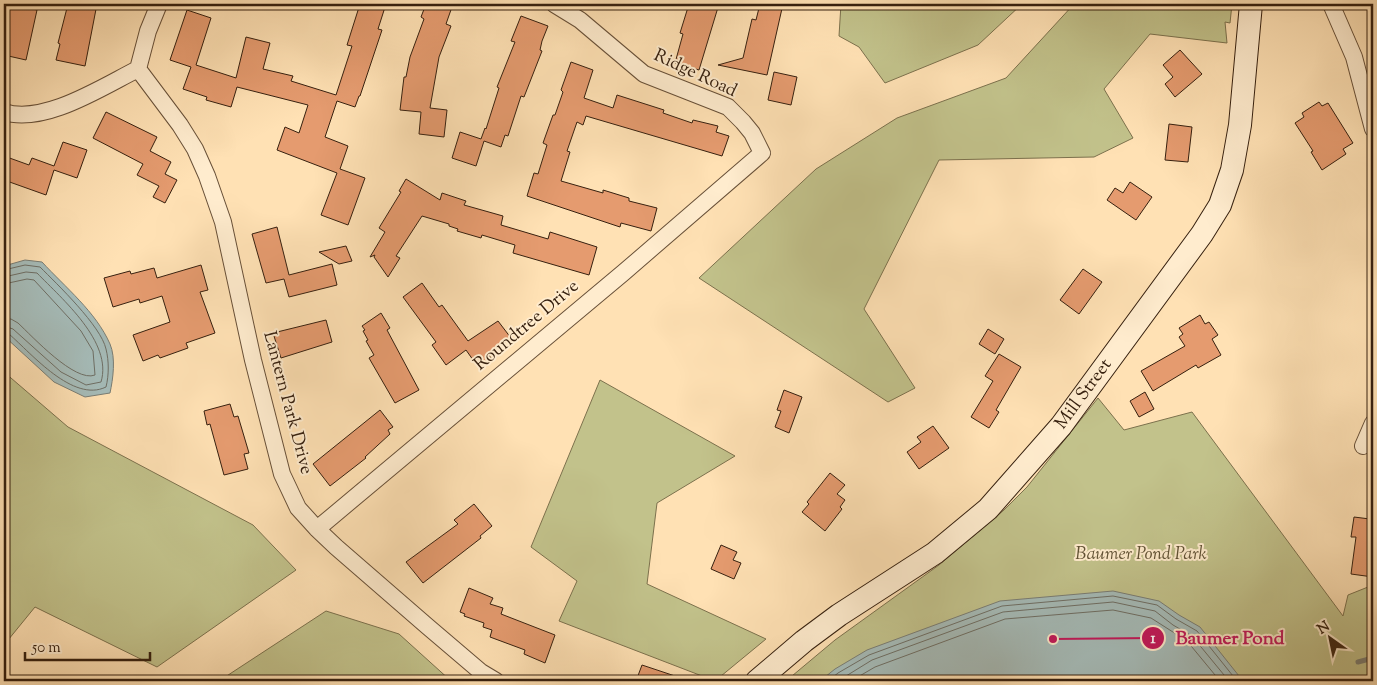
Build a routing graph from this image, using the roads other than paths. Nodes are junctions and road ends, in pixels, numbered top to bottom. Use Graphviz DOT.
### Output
graph roads {
  1 [pos="159,4"];
  2 [pos="554,4"];
  3 [pos="1251,4"];
  4 [pos="1331,4"];
  5 [pos="138,68"];
  6 [pos="4,112"];
  7 [pos="1373,129"];
  8 [pos="762,153"];
  9 [pos="1373,423"];
  10 [pos="1363,446"];
  11 [pos="316,529"];
  12 [pos="496,681"];
  13 [pos="757,681"];
  1 -- 5 [label="street"];
  2 -- 8 [label="street, Ridge Road"];
  3 -- 13 [label="street, Mill Street"];
  4 -- 7 [label="street"];
  5 -- 6 [label="street"];
  5 -- 11 [label="street, Lantern Park Drive"];
  8 -- 11 [label="street, Roundtree Drive"];
  9 -- 10 [label="street"];
  11 -- 12 [label="street, Lantern Park Drive"];
}
